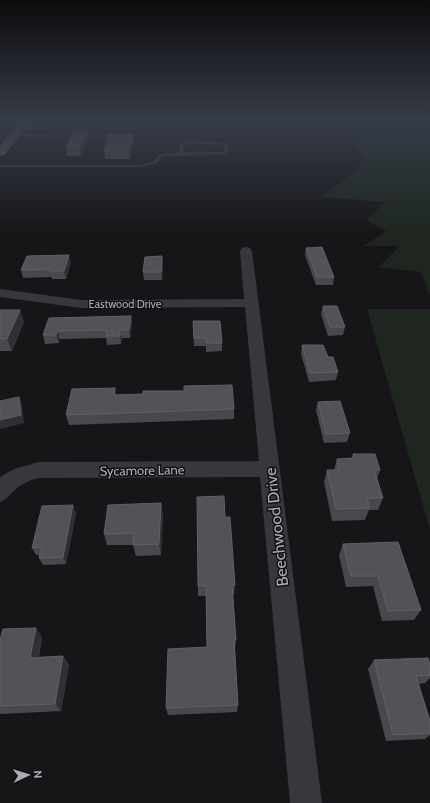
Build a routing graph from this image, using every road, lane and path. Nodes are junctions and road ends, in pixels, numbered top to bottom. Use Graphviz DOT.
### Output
graph roads {
  1 [pos="157,159"];
  2 [pos="0,166"];
  3 [pos="246,251"];
  4 [pos="0,293"];
  5 [pos="252,303"];
  6 [pos="269,468"];
  7 [pos="0,493"];
  8 [pos="306,803"];
  1 -- 2 [label="lane"];
  3 -- 5 [label="street, Beechwood Drive"];
  4 -- 5 [label="street, Eastwood Drive"];
  5 -- 6 [label="street, Beechwood Drive"];
  6 -- 7 [label="street, Sycamore Lane"];
  6 -- 8 [label="street, Beechwood Drive"];
}
